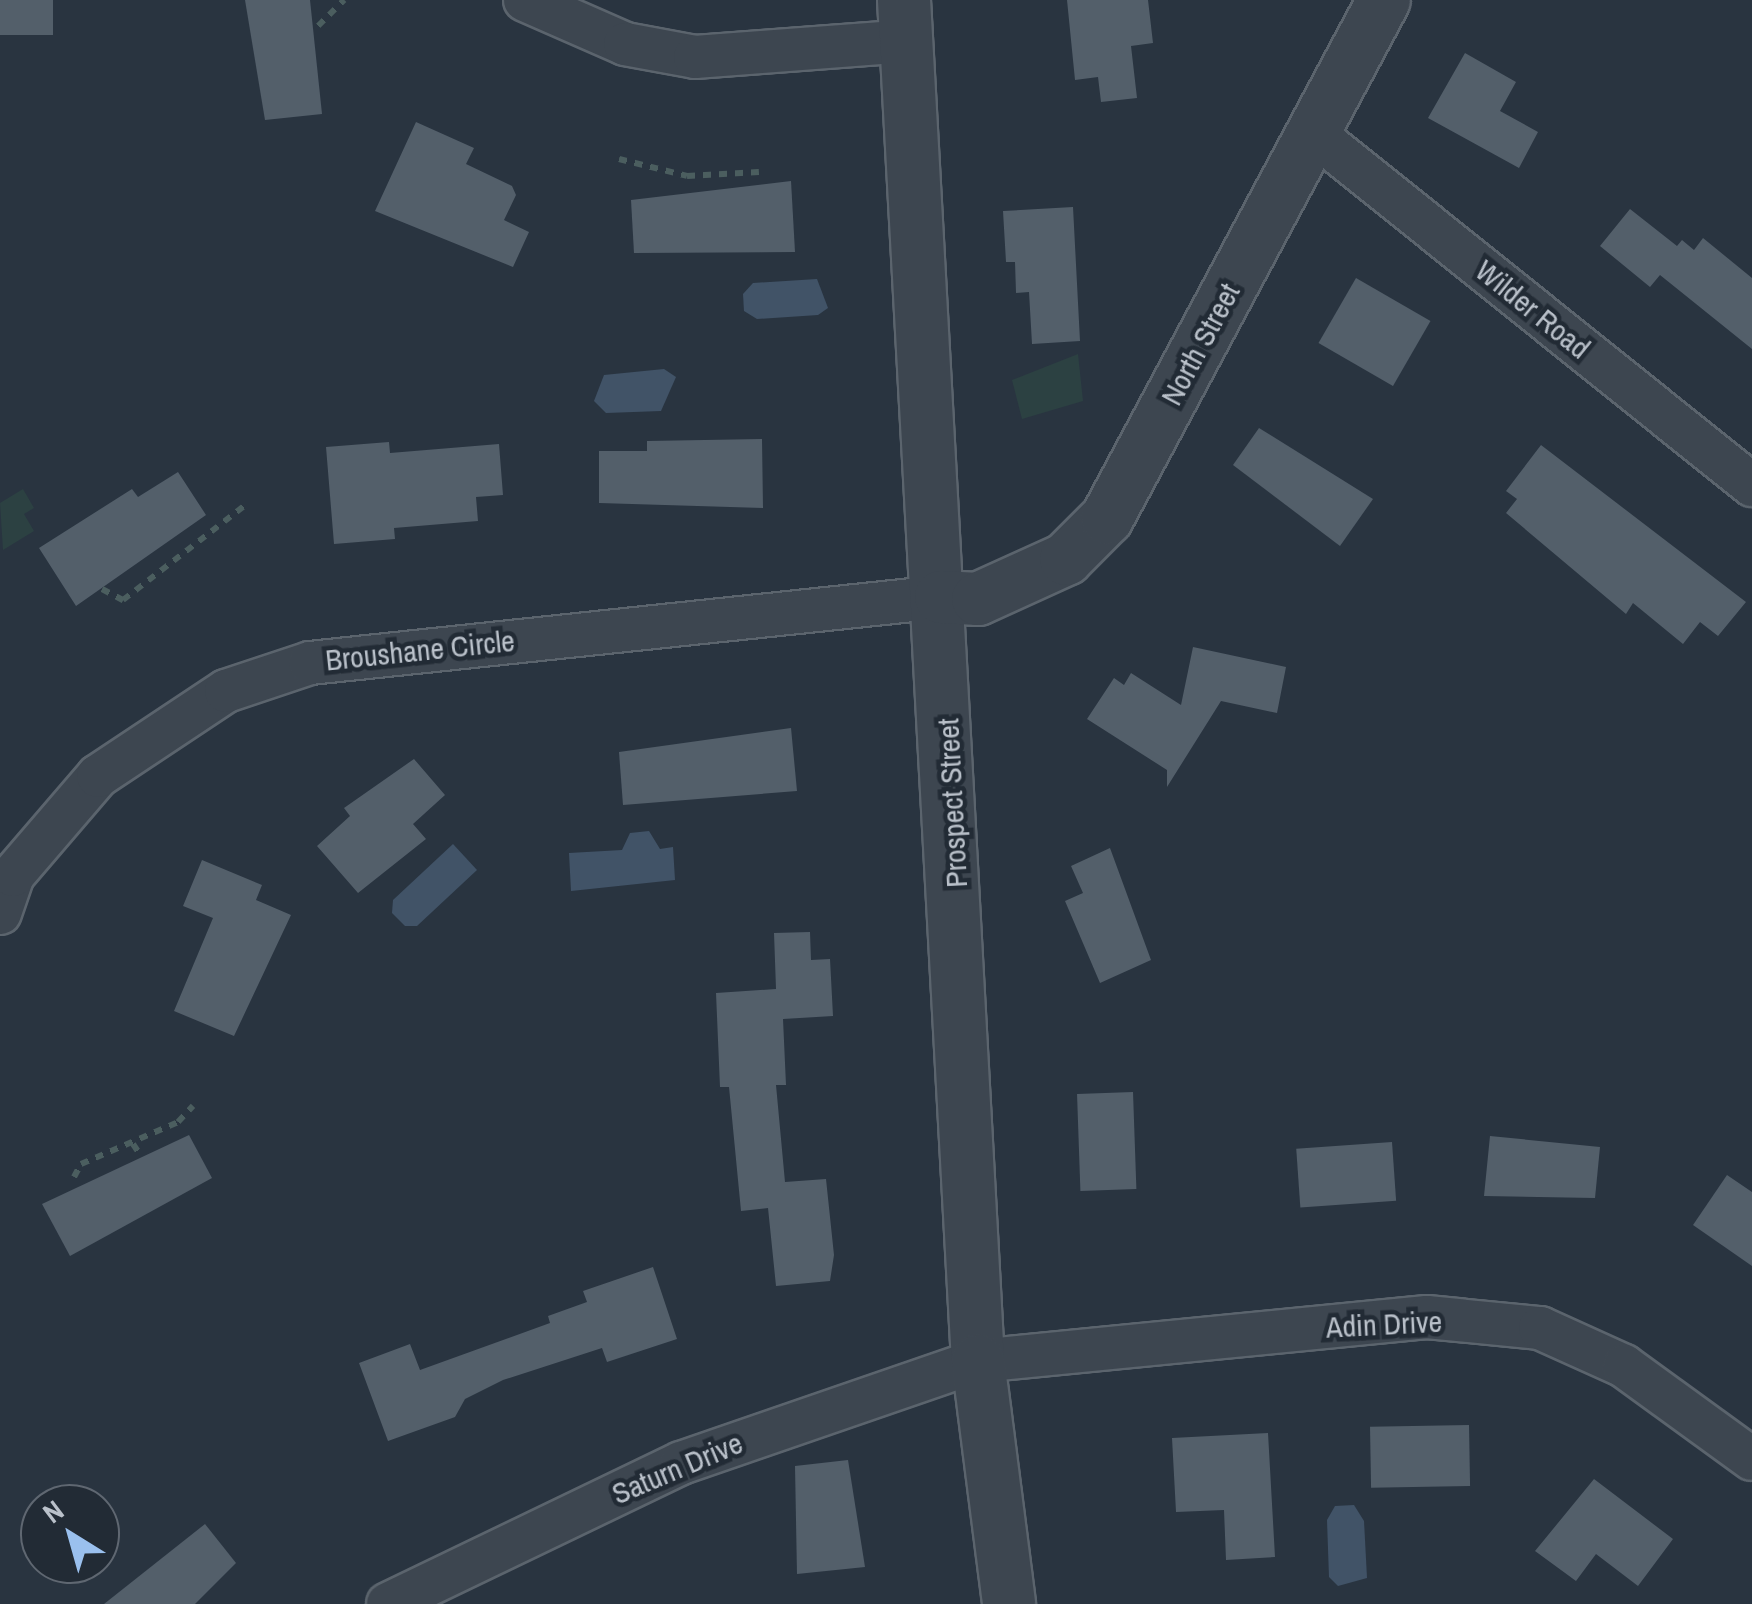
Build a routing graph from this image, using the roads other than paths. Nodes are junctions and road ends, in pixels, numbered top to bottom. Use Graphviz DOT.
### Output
graph roads {
  1 [pos="526,0"];
  2 [pos="1384,0"];
  3 [pos="905,21"];
  4 [pos="1313,133"];
  5 [pos="1752,485"];
  6 [pos="941,597"];
  7 [pos="0,913"];
  8 [pos="978,1361"];
  9 [pos="1752,1459"];
  10 [pos="388,1604"];
  11 [pos="1008,1604"];
  1 -- 3 [label="street"];
  2 -- 4 [label="street, North Street"];
  3 -- 6 [label="street, Prospect Street"];
  4 -- 5 [label="street, Wilder Road"];
  4 -- 6 [label="street, North Street"];
  6 -- 7 [label="street, Broushane Circle"];
  6 -- 8 [label="street, Prospect Street"];
  8 -- 9 [label="street, Adin Drive"];
  8 -- 10 [label="street, Saturn Drive"];
  8 -- 11 [label="street, Prospect Street"];
}
